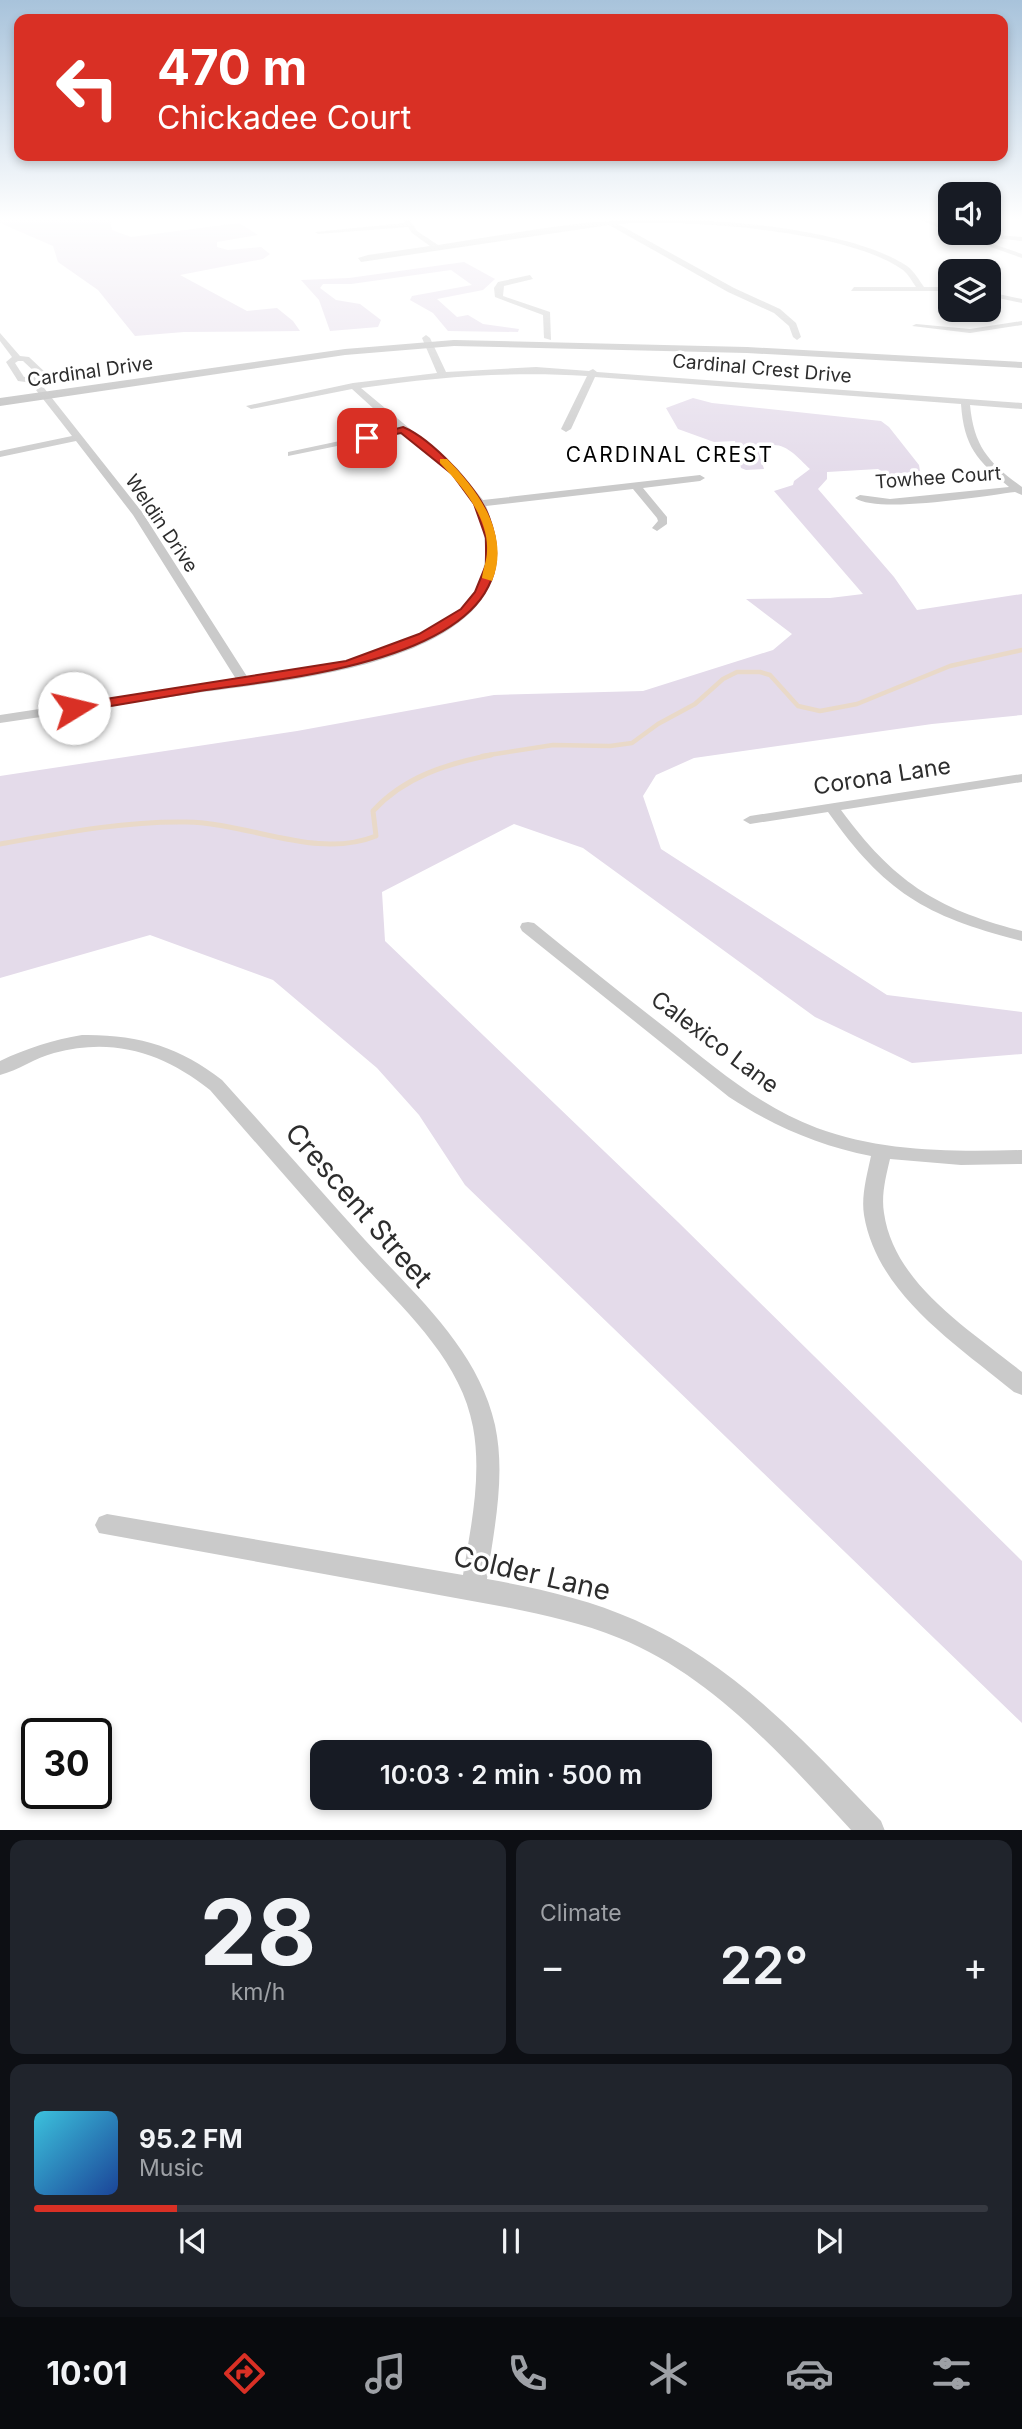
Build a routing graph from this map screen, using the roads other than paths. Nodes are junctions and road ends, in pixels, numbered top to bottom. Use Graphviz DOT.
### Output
graph roads {
  1 [pos="523,305"];
  2 [pos="765,305"];
  3 [pos="1022,323"];
  4 [pos="916,327"];
  5 [pos="0,335"];
  6 [pos="797,337"];
  7 [pos="548,338"];
  8 [pos="428,341"];
  9 [pos="17,358"];
  10 [pos="1022,359"];
  11 [pos="1022,365"];
  12 [pos="593,372"];
  13 [pos="442,373"];
  14 [pos="354,386"];
  15 [pos="43,392"];
  16 [pos="0,396"];
  17 [pos="0,402"];
  18 [pos="965,402"];
  19 [pos="251,406"];
  20 [pos="1022,406"];
  21 [pos="566,429"];
  22 [pos="403,430"];
  23 [pos="79,438"];
  24 [pos="0,454"];
  25 [pos="291,454"];
  26 [pos="700,478"];
  27 [pos="635,485"];
  28 [pos="1020,491"];
  29 [pos="860,498"];
  30 [pos="479,504"];
  31 [pos="657,528"];
  32 [pos="244,682"];
  33 [pos="0,719"];
  34 [pos="1022,778"];
  35 [pos="831,807"];
  36 [pos="750,820"];
  37 [pos="528,927"];
  38 [pos="1022,936"];
  39 [pos="0,1069"];
  40 [pos="882,1151"];
  41 [pos="1022,1157"];
  42 [pos="1022,1385"];
  43 [pos="107,1525"];
  44 [pos="473,1589"];
  45 [pos="871,1830"];
  1 -- 7 [label="street"];
  2 -- 6 [label="street"];
  3 -- 4 [label="street"];
  5 -- 9 [label="street"];
  7 -- 8 [label="main road, Cardinal Drive"];
  7 -- 10 [label="main road, Cardinal Drive"];
  8 -- 11 [label="main road, Cardinal Drive"];
  8 -- 13 [label="street"];
  8 -- 15 [label="main road, Cardinal Drive"];
  12 -- 13 [label="street, Cardinal Crest Drive"];
  12 -- 18 [label="street, Cardinal Crest Drive"];
  12 -- 21 [label="street"];
  13 -- 14 [label="street, Cardinal Crest Drive"];
  14 -- 19 [label="street, Cardinal Crest Drive"];
  14 -- 22 [label="street"];
  15 -- 16 [label="main road, Cardinal Drive"];
  15 -- 17 [label="main road, Cardinal Drive"];
  15 -- 23 [label="street, Weldin Drive"];
  18 -- 20 [label="street, Cardinal Crest Drive"];
  18 -- 28 [label="street"];
  22 -- 25 [label="street"];
  22 -- 30 [label="street"];
  23 -- 24 [label="street"];
  23 -- 32 [label="street, Weldin Drive"];
  26 -- 27 [label="street"];
  27 -- 30 [label="street"];
  27 -- 31 [label="street"];
  28 -- 29 [label="street, Towhee Court"];
  30 -- 32 [label="street"];
  32 -- 33 [label="street"];
  34 -- 35 [label="street, Corona Lane"];
  35 -- 36 [label="street, Corona Lane"];
  35 -- 38 [label="street"];
  37 -- 40 [label="street, Calexico Lane"];
  39 -- 44 [label="street, Crescent Street"];
  40 -- 41 [label="street, Calexico Lane"];
  40 -- 42 [label="street"];
  43 -- 44 [label="street, Colder Lane"];
  44 -- 45 [label="street, Colder Lane"];
}
